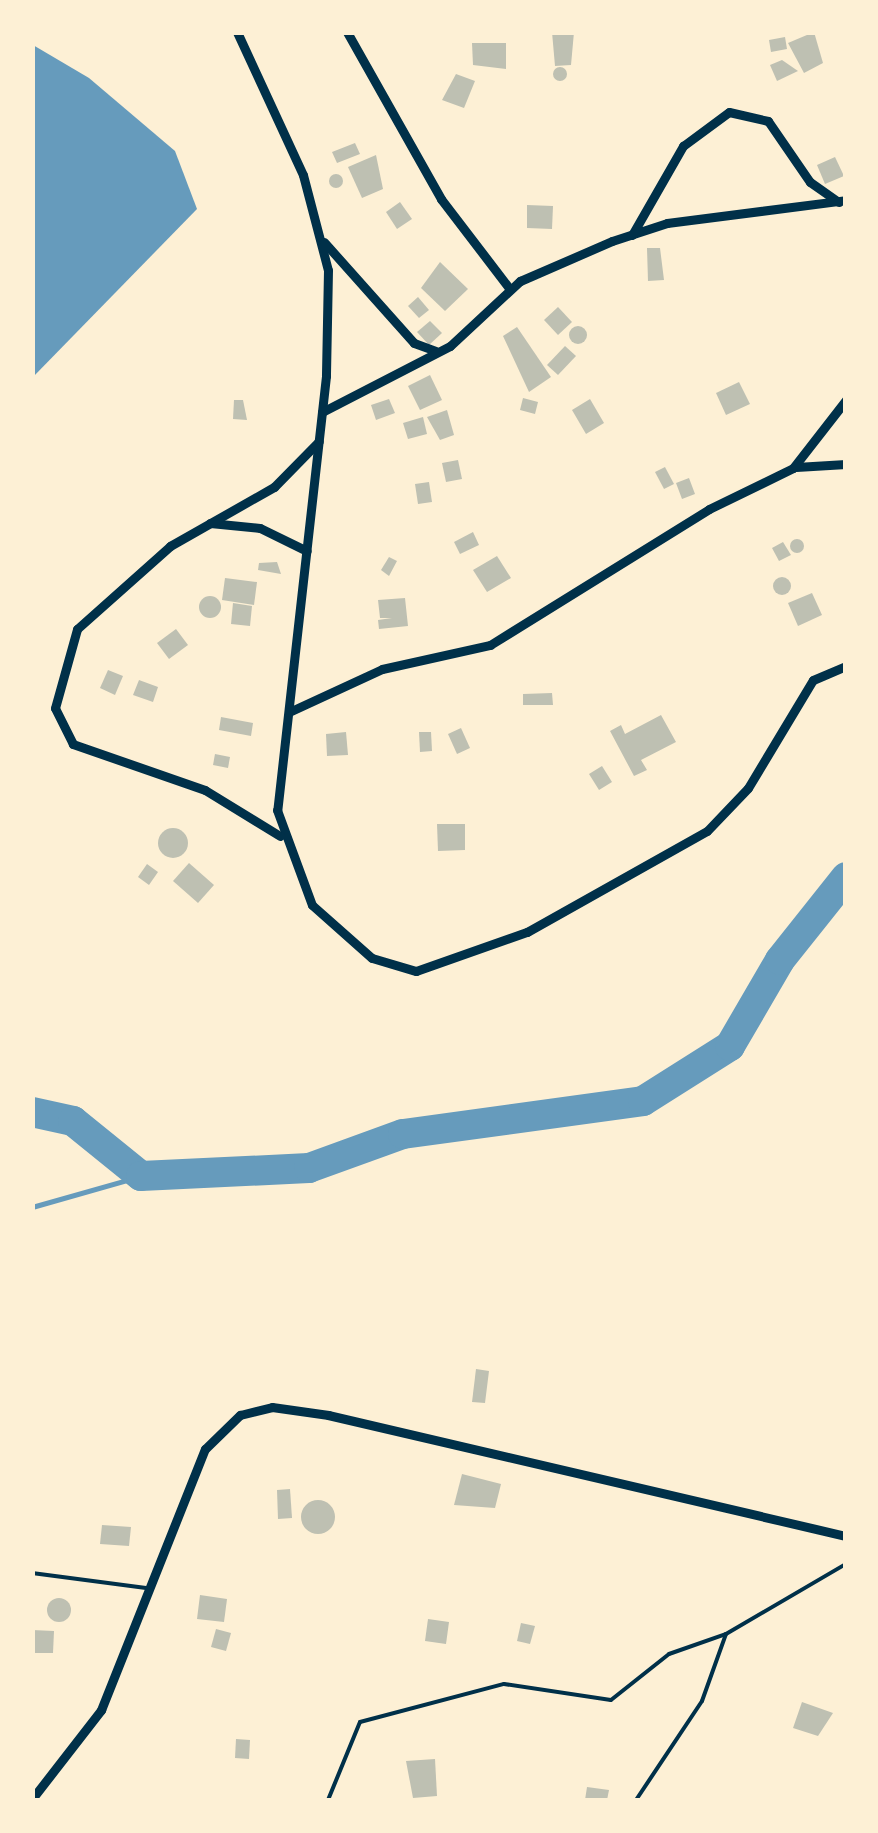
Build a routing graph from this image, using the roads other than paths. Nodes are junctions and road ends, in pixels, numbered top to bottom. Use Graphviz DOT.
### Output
graph roads {
  1 [pos="237,32"];
  2 [pos="347,32"];
  3 [pos="842,201"];
  4 [pos="632,235"];
  5 [pos="322,240"];
  6 [pos="509,288"];
  7 [pos="437,351"];
  8 [pos="846,400"];
  9 [pos="322,412"];
  10 [pos="319,441"];
  11 [pos="846,464"];
  12 [pos="794,468"];
  13 [pos="208,523"];
  14 [pos="307,551"];
  15 [pos="846,666"];
  16 [pos="289,712"];
  17 [pos="280,836"];
  18 [pos="846,1536"];
  19 [pos="846,1564"];
  20 [pos="32,1572"];
  21 [pos="146,1588"];
  22 [pos="726,1634"];
  23 [pos="32,1799"];
  24 [pos="328,1800"];
  25 [pos="636,1800"];
  1 -- 5 [label="street"];
  2 -- 6 [label="street"];
  3 -- 4 [label="street"];
  3 -- 4 [label="street"];
  4 -- 6 [label="street"];
  5 -- 7 [label="street"];
  5 -- 9 [label="street"];
  6 -- 7 [label="street"];
  7 -- 9 [label="street"];
  8 -- 12 [label="street"];
  9 -- 10 [label="street"];
  10 -- 13 [label="street"];
  10 -- 14 [label="street"];
  11 -- 12 [label="street"];
  12 -- 16 [label="street"];
  13 -- 14 [label="street"];
  13 -- 17 [label="street"];
  14 -- 16 [label="street"];
  15 -- 17 [label="street"];
  16 -- 17 [label="street"];
  18 -- 21 [label="street"];
  19 -- 22 [label="lane"];
  20 -- 21 [label="lane"];
  21 -- 23 [label="street"];
  22 -- 24 [label="lane"];
  22 -- 25 [label="lane"];
}
